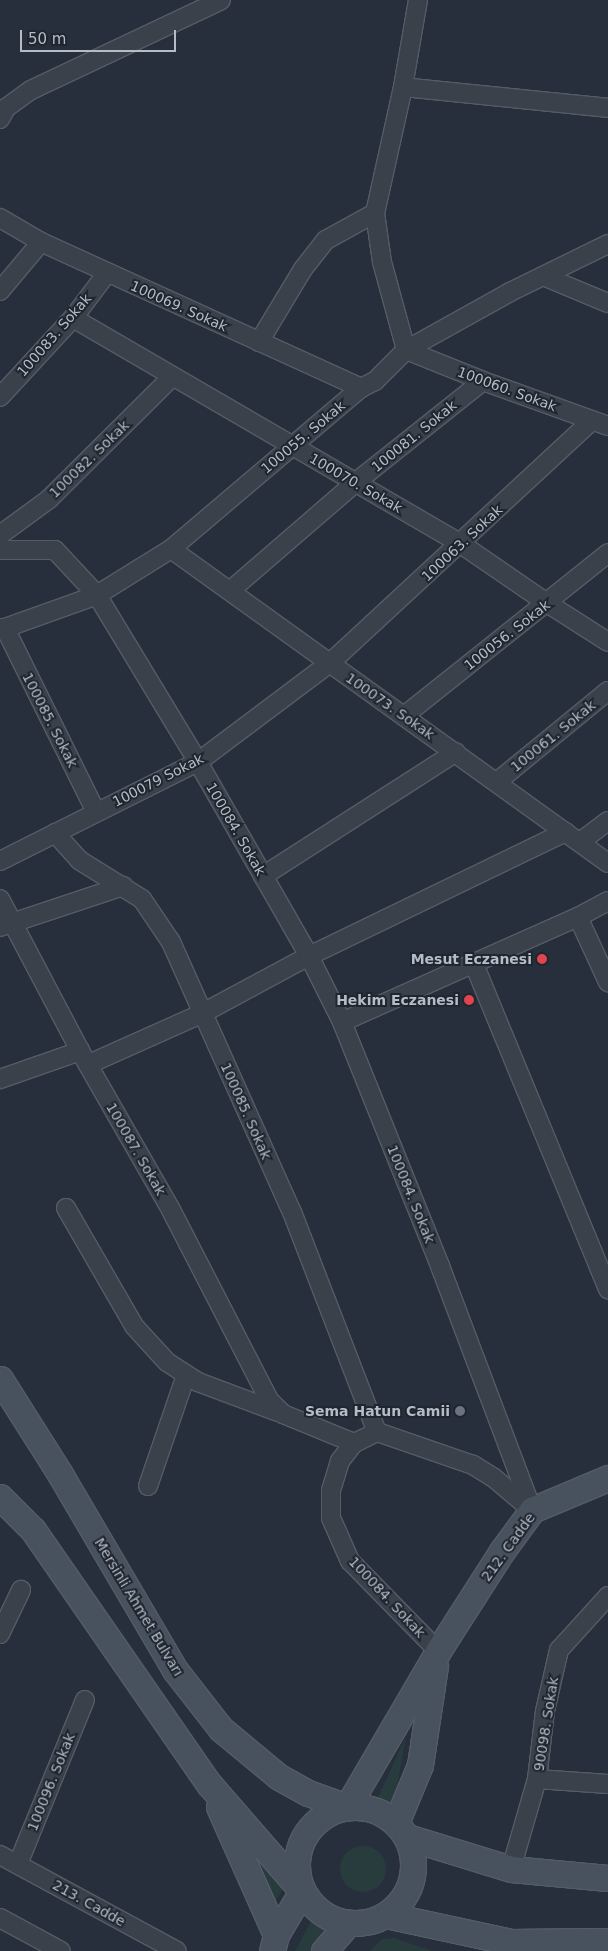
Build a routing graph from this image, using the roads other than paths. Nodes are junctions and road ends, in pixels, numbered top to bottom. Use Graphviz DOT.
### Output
graph roads {
  1 [pos="221,0"];
  2 [pos="418,0"];
  3 [pos="403,86"];
  4 [pos="608,108"];
  5 [pos="0,119"];
  6 [pos="375,214"];
  7 [pos="0,218"];
  8 [pos="41,242"];
  9 [pos="608,244"];
  10 [pos="107,273"];
  11 [pos="543,276"];
  12 [pos="0,291"];
  13 [pos="608,303"];
  14 [pos="72,318"];
  15 [pos="259,342"];
  16 [pos="406,350"];
  17 [pos="172,377"];
  18 [pos="483,381"];
  19 [pos="361,388"];
  20 [pos="0,397"];
  21 [pos="600,423"];
  22 [pos="292,446"];
  23 [pos="356,482"];
  24 [pos="0,535"];
  25 [pos="461,544"];
  26 [pos="171,549"];
  27 [pos="0,550"];
  28 [pos="608,553"];
  29 [pos="231,590"];
  30 [pos="97,595"];
  31 [pos="547,603"];
  32 [pos="2,628"];
  33 [pos="608,642"];
  34 [pos="330,664"];
  35 [pos="608,691"];
  36 [pos="404,716"];
  37 [pos="456,752"];
  38 [pos="198,762"];
  39 [pos="498,781"];
  40 [pos="96,812"];
  41 [pos="608,822"];
  42 [pos="55,833"];
  43 [pos="573,837"];
  44 [pos="0,861"];
  45 [pos="608,863"];
  46 [pos="263,876"];
  47 [pos="123,886"];
  48 [pos="0,899"];
  49 [pos="608,901"];
  50 [pos="578,917"];
  51 [pos="6,925"];
  52 [pos="309,956"];
  53 [pos="474,964"];
  54 [pos="608,982"];
  55 [pos="203,1013"];
  56 [pos="342,1022"];
  57 [pos="84,1057"];
  58 [pos="1,1074"];
  59 [pos="66,1208"];
  60 [pos="608,1289"];
  61 [pos="186,1375"];
  62 [pos="0,1379"];
  63 [pos="283,1414"];
  64 [pos="377,1432"];
  65 [pos="354,1443"];
  66 [pos="608,1478"];
  67 [pos="148,1486"];
  68 [pos="0,1497"];
  69 [pos="532,1510"];
  70 [pos="21,1590"];
  71 [pos="608,1596"];
  72 [pos="0,1634"];
  73 [pos="438,1651"];
  74 [pos="85,1700"];
  75 [pos="537,1779"];
  76 [pos="209,1784"];
  77 [pos="608,1784"];
  78 [pos="347,1807"];
  79 [pos="401,1830"];
  80 [pos="0,1855"];
  81 [pos="18,1864"];
  82 [pos="511,1869"];
  83 [pos="608,1878"];
  84 [pos="302,1891"];
  85 [pos="386,1914"];
  86 [pos="0,1918"];
  87 [pos="348,1923"];
  88 [pos="608,1941"];
  89 [pos="511,1942"];
  90 [pos="274,1943"];
  91 [pos="62,1951"];
  92 [pos="177,1951"];
  93 [pos="324,1951"];
  94 [pos="470,1951"];
  1 -- 5 [label="street"];
  2 -- 3 [label="street"];
  3 -- 4 [label="street"];
  3 -- 6 [label="street"];
  6 -- 15 [label="street"];
  6 -- 16 [label="street"];
  7 -- 8 [label="street, 100069. Sokak"];
  8 -- 10 [label="street, 100069. Sokak"];
  8 -- 12 [label="street"];
  9 -- 11 [label="street, 100055. Sokak"];
  10 -- 14 [label="street, 100083. Sokak"];
  10 -- 15 [label="street, 100069. Sokak"];
  11 -- 13 [label="street"];
  11 -- 16 [label="street, 100055. Sokak"];
  14 -- 17 [label="street, 100070. Sokak"];
  14 -- 20 [label="street, 100083. Sokak"];
  15 -- 19 [label="street, 100069. Sokak"];
  16 -- 18 [label="street, 100060. Sokak"];
  16 -- 19 [label="street, 100055. Sokak"];
  17 -- 22 [label="street, 100070. Sokak"];
  17 -- 24 [label="street, 100082. Sokak"];
  18 -- 21 [label="street, 100060. Sokak"];
  18 -- 23 [label="street, 100081. Sokak"];
  19 -- 22 [label="street, 100055. Sokak"];
  21 -- 25 [label="street, 100063. Sokak"];
  22 -- 23 [label="street, 100070. Sokak"];
  22 -- 26 [label="street, 100055. Sokak"];
  23 -- 25 [label="street, 100070. Sokak"];
  23 -- 29 [label="street, 100081. Sokak"];
  25 -- 31 [label="street, 100070. Sokak"];
  25 -- 34 [label="street, 100063. Sokak"];
  26 -- 29 [label="street, 100073. Sokak"];
  26 -- 30 [label="street, 100055. Sokak"];
  27 -- 30 [label="street, 100084. Sokak"];
  28 -- 31 [label="street, 100056. Sokak"];
  29 -- 34 [label="street, 100073. Sokak"];
  30 -- 32 [label="street, 100055. Sokak"];
  30 -- 38 [label="street, 100084. Sokak"];
  31 -- 33 [label="street, 100070. Sokak"];
  31 -- 36 [label="street, 100056. Sokak"];
  32 -- 40 [label="street, 100085. Sokak"];
  34 -- 36 [label="street, 100073. Sokak"];
  34 -- 38 [label="street, 100079 Sokak"];
  35 -- 39 [label="street, 100061. Sokak"];
  36 -- 37 [label="street, 100073. Sokak"];
  37 -- 39 [label="street, 100073. Sokak"];
  37 -- 46 [label="street"];
  38 -- 40 [label="street, 100079 Sokak"];
  38 -- 46 [label="street, 100084. Sokak"];
  39 -- 43 [label="street, 100073. Sokak"];
  40 -- 42 [label="street, 100079 Sokak"];
  41 -- 43 [label="street"];
  42 -- 44 [label="street, 100079 Sokak"];
  42 -- 47 [label="street, 100085. Sokak"];
  43 -- 45 [label="street, 100073. Sokak"];
  43 -- 52 [label="street"];
  46 -- 52 [label="street, 100084. Sokak"];
  47 -- 51 [label="street"];
  47 -- 55 [label="street, 100085. Sokak"];
  48 -- 51 [label="street, 100087. Sokak"];
  49 -- 50 [label="street"];
  50 -- 53 [label="street"];
  50 -- 54 [label="street"];
  51 -- 57 [label="street, 100087. Sokak"];
  52 -- 55 [label="street"];
  52 -- 56 [label="street, 100084. Sokak"];
  53 -- 56 [label="street"];
  53 -- 60 [label="street"];
  55 -- 57 [label="street"];
  55 -- 64 [label="street, 100085. Sokak"];
  56 -- 69 [label="street, 100084. Sokak"];
  57 -- 58 [label="street"];
  57 -- 63 [label="street, 100087. Sokak"];
  59 -- 61 [label="street"];
  61 -- 63 [label="street"];
  61 -- 67 [label="street"];
  62 -- 78 [label="main road, Mersinli Ahmet Bulvarı"];
  63 -- 65 [label="street"];
  64 -- 65 [label="street, 100084. Sokak"];
  64 -- 69 [label="street"];
  65 -- 73 [label="street, 100084. Sokak"];
  66 -- 69 [label="main road, 212. Cadde"];
  68 -- 76 [label="main road"];
  69 -- 73 [label="main road, 212. Cadde"];
  70 -- 72 [label="street"];
  71 -- 75 [label="street, 90098. Sokak"];
  73 -- 78 [label="main road, 212. Cadde"];
  73 -- 79 [label="main road"];
  74 -- 81 [label="street, 100096. Sokak"];
  75 -- 77 [label="street"];
  75 -- 82 [label="street, 90098. Sokak"];
  76 -- 84 [label="main road"];
  76 -- 90 [label="main road"];
  78 -- 79 [label="main road"];
  78 -- 84 [label="main road"];
  79 -- 82 [label="main road"];
  79 -- 85 [label="main road"];
  80 -- 81 [label="street, 213. Cadde"];
  81 -- 92 [label="street, 213. Cadde"];
  82 -- 83 [label="main road"];
  84 -- 87 [label="main road"];
  84 -- 90 [label="main road"];
  85 -- 87 [label="main road"];
  85 -- 89 [label="main road"];
  86 -- 91 [label="street"];
  87 -- 93 [label="main road"];
  88 -- 89 [label="main road"];
  89 -- 94 [label="main road"];
}
